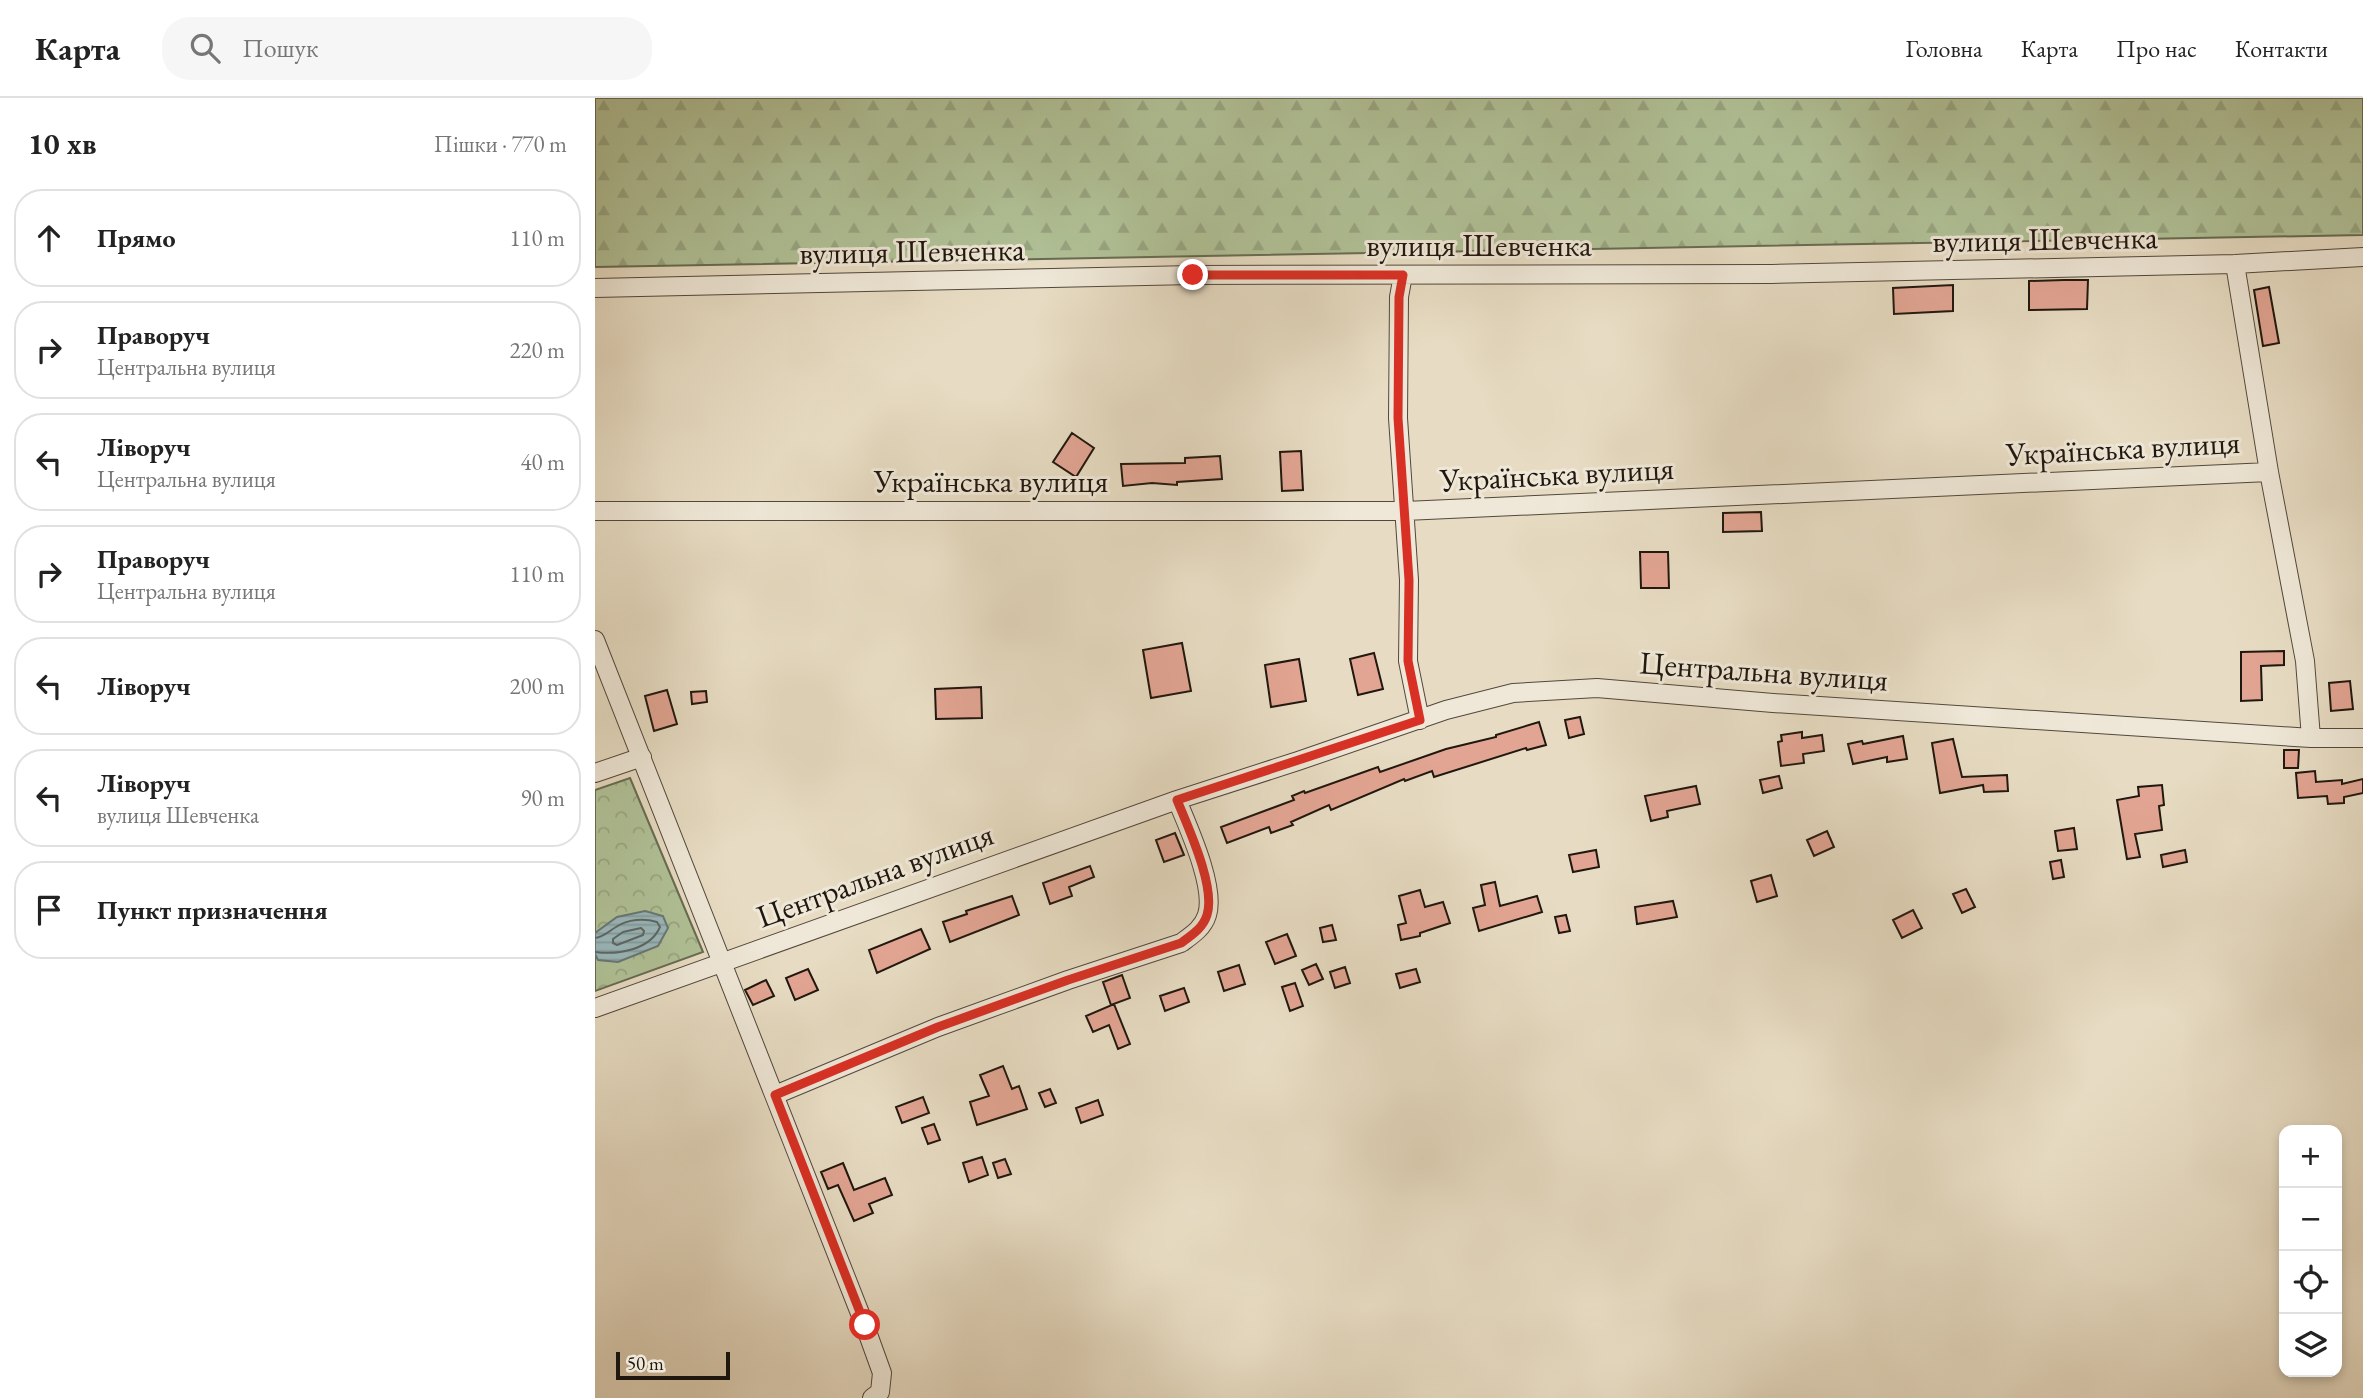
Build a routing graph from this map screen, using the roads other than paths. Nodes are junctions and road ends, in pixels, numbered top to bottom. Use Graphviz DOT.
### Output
graph roads {
  1 [pos="2363,257"];
  2 [pos="2235,264"];
  3 [pos="1403,275"];
  4 [pos="595,288"];
  5 [pos="2269,472"];
  6 [pos="595,511"];
  7 [pos="1405,511"];
  8 [pos="595,639"];
  9 [pos="1420,720"];
  10 [pos="2311,738"];
  11 [pos="2363,738"];
  12 [pos="642,757"];
  13 [pos="595,773"];
  14 [pos="1177,800"];
  15 [pos="722,961"];
  16 [pos="595,1008"];
  17 [pos="775,1095"];
  18 [pos="876,1395"];
  1 -- 2 [label="street, вулиця Шевченка"];
  2 -- 3 [label="street, вулиця Шевченка"];
  2 -- 5 [label="street"];
  3 -- 4 [label="street, вулиця Шевченка"];
  3 -- 7 [label="street"];
  5 -- 7 [label="street, Українська вулиця"];
  5 -- 10 [label="street"];
  6 -- 7 [label="street, Українська вулиця"];
  7 -- 9 [label="street"];
  8 -- 12 [label="street"];
  9 -- 10 [label="street, Центральна вулиця"];
  9 -- 14 [label="street, Центральна вулиця"];
  10 -- 11 [label="street, Центральна вулиця"];
  12 -- 13 [label="street"];
  12 -- 15 [label="street"];
  14 -- 15 [label="street, Центральна вулиця"];
  14 -- 17 [label="street"];
  15 -- 16 [label="street, Центральна вулиця"];
  15 -- 17 [label="street"];
  17 -- 18 [label="street"];
}
